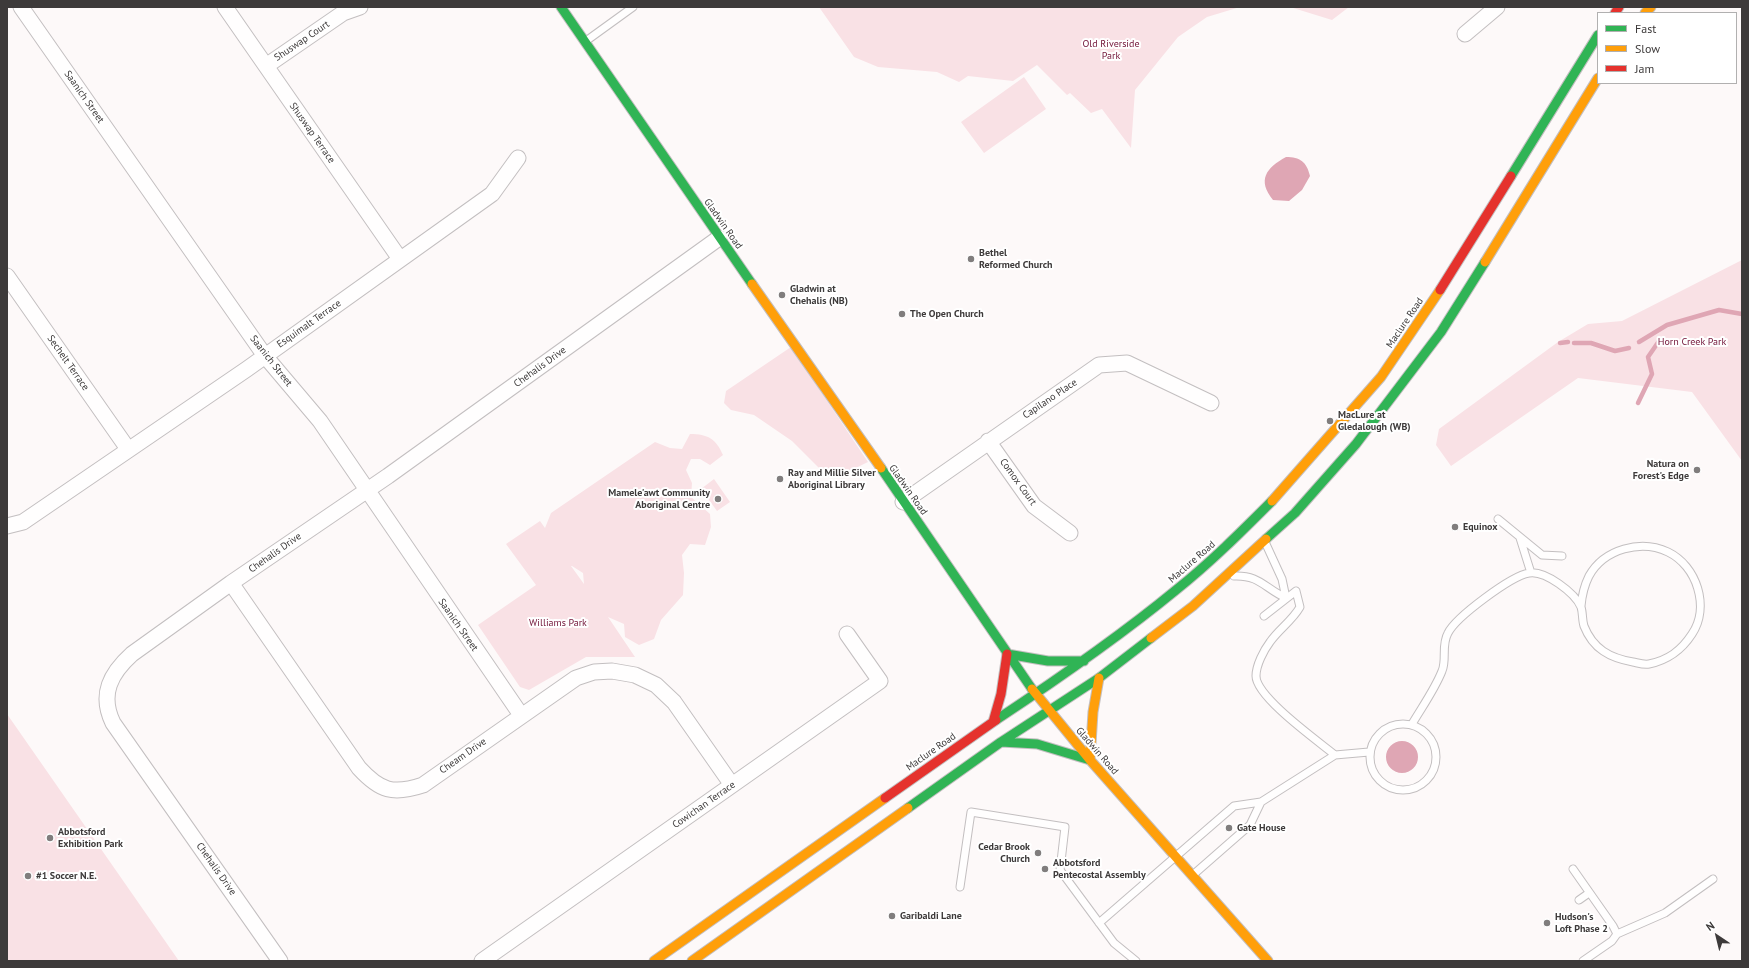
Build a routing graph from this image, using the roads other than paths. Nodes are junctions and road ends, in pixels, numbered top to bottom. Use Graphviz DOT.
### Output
graph roads {
  1 [pos="21,7"];
  2 [pos="224,7"];
  3 [pos="360,7"];
  4 [pos="560,7"];
  5 [pos="633,7"];
  6 [pos="1497,7"];
  7 [pos="1465,34"];
  8 [pos="1597,37"];
  9 [pos="584,42"];
  10 [pos="266,66"];
  11 [pos="1597,80"];
  12 [pos="518,158"];
  13 [pos="719,238"];
  14 [pos="400,259"];
  15 [pos="7,276"];
  16 [pos="265,356"];
  17 [pos="1211,402"];
  18 [pos="988,442"];
  19 [pos="128,449"];
  20 [pos="366,490"];
  21 [pos="903,502"];
  22 [pos="1498,520"];
  23 [pos="7,526"];
  24 [pos="1070,533"];
  25 [pos="1520,538"];
  26 [pos="1265,541"];
  27 [pos="1562,556"];
  28 [pos="1531,573"];
  29 [pos="1228,576"];
  30 [pos="231,583"];
  31 [pos="1286,598"];
  32 [pos="1581,606"];
  33 [pos="1264,616"];
  34 [pos="847,634"];
  35 [pos="1008,654"];
  36 [pos="1084,660"];
  37 [pos="1098,678"];
  38 [pos="1036,694"];
  39 [pos="1049,710"];
  40 [pos="520,715"];
  41 [pos="993,722"];
  42 [pos="1412,724"];
  43 [pos="1001,742"];
  44 [pos="1370,752"];
  45 [pos="1335,755"];
  46 [pos="1090,760"];
  47 [pos="732,785"];
  48 [pos="1262,802"];
  49 [pos="1176,857"];
  50 [pos="1572,868"];
  51 [pos="1192,875"];
  52 [pos="1713,879"];
  53 [pos="960,887"];
  54 [pos="1589,892"];
  55 [pos="1579,900"];
  56 [pos="1099,923"];
  57 [pos="1617,934"];
  58 [pos="280,961"];
  59 [pos="482,961"];
  60 [pos="654,961"];
  61 [pos="692,961"];
  62 [pos="1136,961"];
  63 [pos="1268,961"];
  64 [pos="1583,961"];
  1 -- 16 [label="street, Saanich Street"];
  2 -- 10 [label="street, Shuswap Terrace"];
  3 -- 10 [label="street, Shuswap Court"];
  4 -- 9 [label="main road, Gladwin Road"];
  5 -- 9 [label="lane"];
  6 -- 7 [label="street"];
  8 -- 36 [label="main road, Maclure Road"];
  9 -- 13 [label="main road, Gladwin Road"];
  10 -- 14 [label="street, Shuswap Terrace"];
  11 -- 26 [label="main road"];
  12 -- 14 [label="street, Esquimalt Terrace"];
  13 -- 20 [label="street, Chehalis Drive"];
  13 -- 21 [label="main road, Gladwin Road"];
  14 -- 16 [label="street, Esquimalt Terrace"];
  15 -- 19 [label="street, Sechelt Terrace"];
  16 -- 19 [label="street, Esquimalt Terrace"];
  16 -- 20 [label="street, Saanich Street"];
  17 -- 18 [label="street, Capilano Place"];
  18 -- 21 [label="street, Capilano Place"];
  18 -- 24 [label="street, Comox Court"];
  19 -- 23 [label="street, Esquimalt Terrace"];
  20 -- 30 [label="street, Chehalis Drive"];
  20 -- 40 [label="street, Saanich Street"];
  21 -- 35 [label="main road, Gladwin Road"];
  22 -- 25 [label="lane"];
  25 -- 27 [label="lane"];
  25 -- 28 [label="lane"];
  26 -- 29 [label="main road"];
  26 -- 31 [label="lane"];
  28 -- 32 [label="lane"];
  28 -- 42 [label="lane"];
  29 -- 31 [label="lane"];
  29 -- 37 [label="main road"];
  30 -- 40 [label="street, Cheam Drive"];
  30 -- 58 [label="street, Chehalis Drive"];
  31 -- 33 [label="lane"];
  31 -- 45 [label="lane"];
  32 -- 32 [label="lane"];
  34 -- 47 [label="street, Cowichan Terrace"];
  35 -- 36 [label="main road"];
  35 -- 38 [label="main road, Gladwin Road"];
  35 -- 41 [label="main road"];
  36 -- 38 [label="main road, Maclure Road"];
  37 -- 39 [label="main road"];
  37 -- 46 [label="main road"];
  38 -- 39 [label="main road, Gladwin Road"];
  38 -- 41 [label="main road, Maclure Road"];
  39 -- 43 [label="main road"];
  39 -- 46 [label="main road, Gladwin Road"];
  40 -- 47 [label="street, Cheam Drive"];
  41 -- 60 [label="main road, Maclure Road"];
  42 -- 44 [label="lane"];
  42 -- 44 [label="lane"];
  43 -- 46 [label="main road"];
  43 -- 61 [label="main road"];
  44 -- 45 [label="lane"];
  45 -- 48 [label="lane"];
  46 -- 49 [label="main road, Gladwin Road"];
  47 -- 59 [label="street, Cowichan Terrace"];
  48 -- 49 [label="lane"];
  48 -- 51 [label="lane"];
  49 -- 51 [label="main road, Gladwin Road"];
  49 -- 56 [label="lane"];
  50 -- 54 [label="lane"];
  51 -- 63 [label="main road, Gladwin Road"];
  52 -- 57 [label="lane"];
  53 -- 56 [label="lane"];
  54 -- 55 [label="lane"];
  54 -- 57 [label="lane"];
  56 -- 62 [label="lane"];
  57 -- 64 [label="lane"];
}
